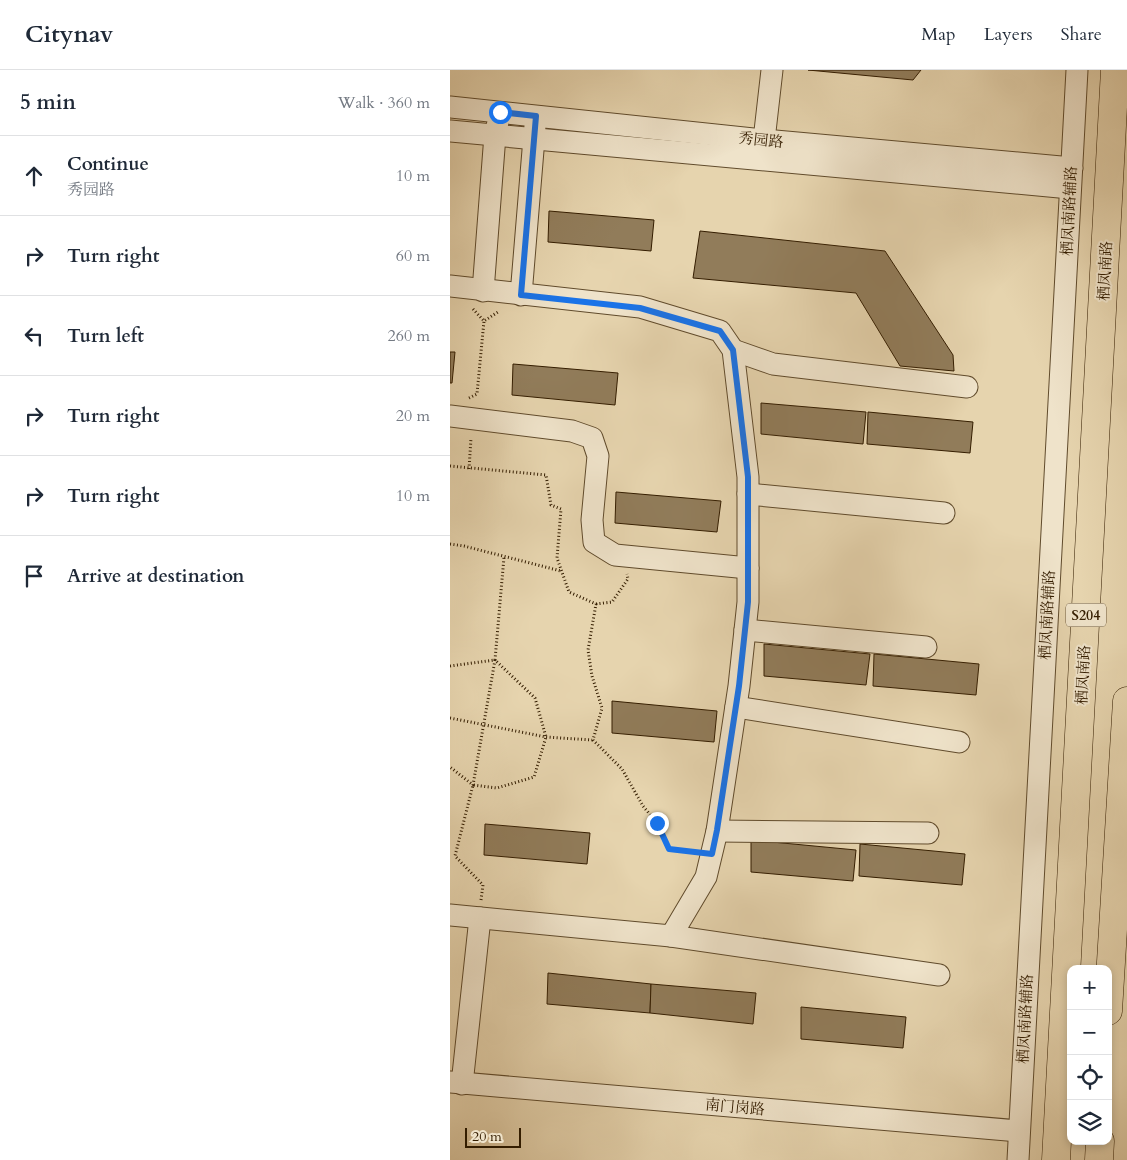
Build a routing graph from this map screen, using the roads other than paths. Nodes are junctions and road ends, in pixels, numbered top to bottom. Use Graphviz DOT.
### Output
graph roads {
  1 [pos="772,70"];
  2 [pos="1077,70"];
  3 [pos="1115,70"];
  4 [pos="450,107"];
  5 [pos="500,112"];
  6 [pos="536,116"];
  7 [pos="450,131"];
  8 [pos="495,135"];
  9 [pos="534,139"];
  10 [pos="764,140"];
  11 [pos="1071,178"];
  12 [pos="450,286"];
  13 [pos="483,291"];
  14 [pos="521,295"];
  15 [pos="733,350"];
  16 [pos="967,387"];
  17 [pos="451,416"];
  18 [pos="748,494"];
  19 [pos="944,513"];
  20 [pos="748,568"];
  21 [pos="745,630"];
  22 [pos="926,647"];
  23 [pos="1127,701"];
  24 [pos="736,707"];
  25 [pos="959,742"];
  26 [pos="717,830"];
  27 [pos="928,833"];
  28 [pos="450,915"];
  29 [pos="480,918"];
  30 [pos="672,936"];
  31 [pos="939,975"];
  32 [pos="1108,1010"];
  33 [pos="456,1083"];
  34 [pos="1019,1131"];
  35 [pos="1100,1145"];
  36 [pos="1018,1160"];
  37 [pos="1056,1160"];
  38 [pos="1099,1160"];
  1 -- 10 [label="street"];
  2 -- 11 [label="street, 栖凤南路辅路"];
  3 -- 37 [label="main road, 栖凤南路 / S204"];
  4 -- 5 [label="street, 秀园路"];
  5 -- 6 [label="street, 秀园路"];
  5 -- 8 [label="street"];
  6 -- 9 [label="street"];
  6 -- 10 [label="street, 秀园路"];
  7 -- 8 [label="street, 秀园路"];
  8 -- 9 [label="street, 秀园路"];
  8 -- 13 [label="street"];
  9 -- 11 [label="street, 秀园路"];
  9 -- 14 [label="street"];
  10 -- 11 [label="street, 秀园路"];
  11 -- 34 [label="street, 栖凤南路辅路"];
  12 -- 13 [label="street"];
  13 -- 14 [label="street"];
  14 -- 15 [label="street"];
  15 -- 16 [label="street"];
  15 -- 18 [label="street"];
  17 -- 20 [label="street"];
  18 -- 19 [label="street"];
  18 -- 20 [label="street"];
  20 -- 21 [label="street"];
  21 -- 22 [label="street"];
  21 -- 24 [label="street"];
  23 -- 32 [label="main road"];
  24 -- 25 [label="street"];
  24 -- 26 [label="street"];
  26 -- 27 [label="street"];
  26 -- 30 [label="street"];
  28 -- 29 [label="street"];
  29 -- 30 [label="street"];
  29 -- 33 [label="street"];
  30 -- 31 [label="street"];
  33 -- 34 [label="street, 南门岗路"];
  34 -- 36 [label="street, 栖凤南路辅路"];
  35 -- 38 [label="main road"];
}
